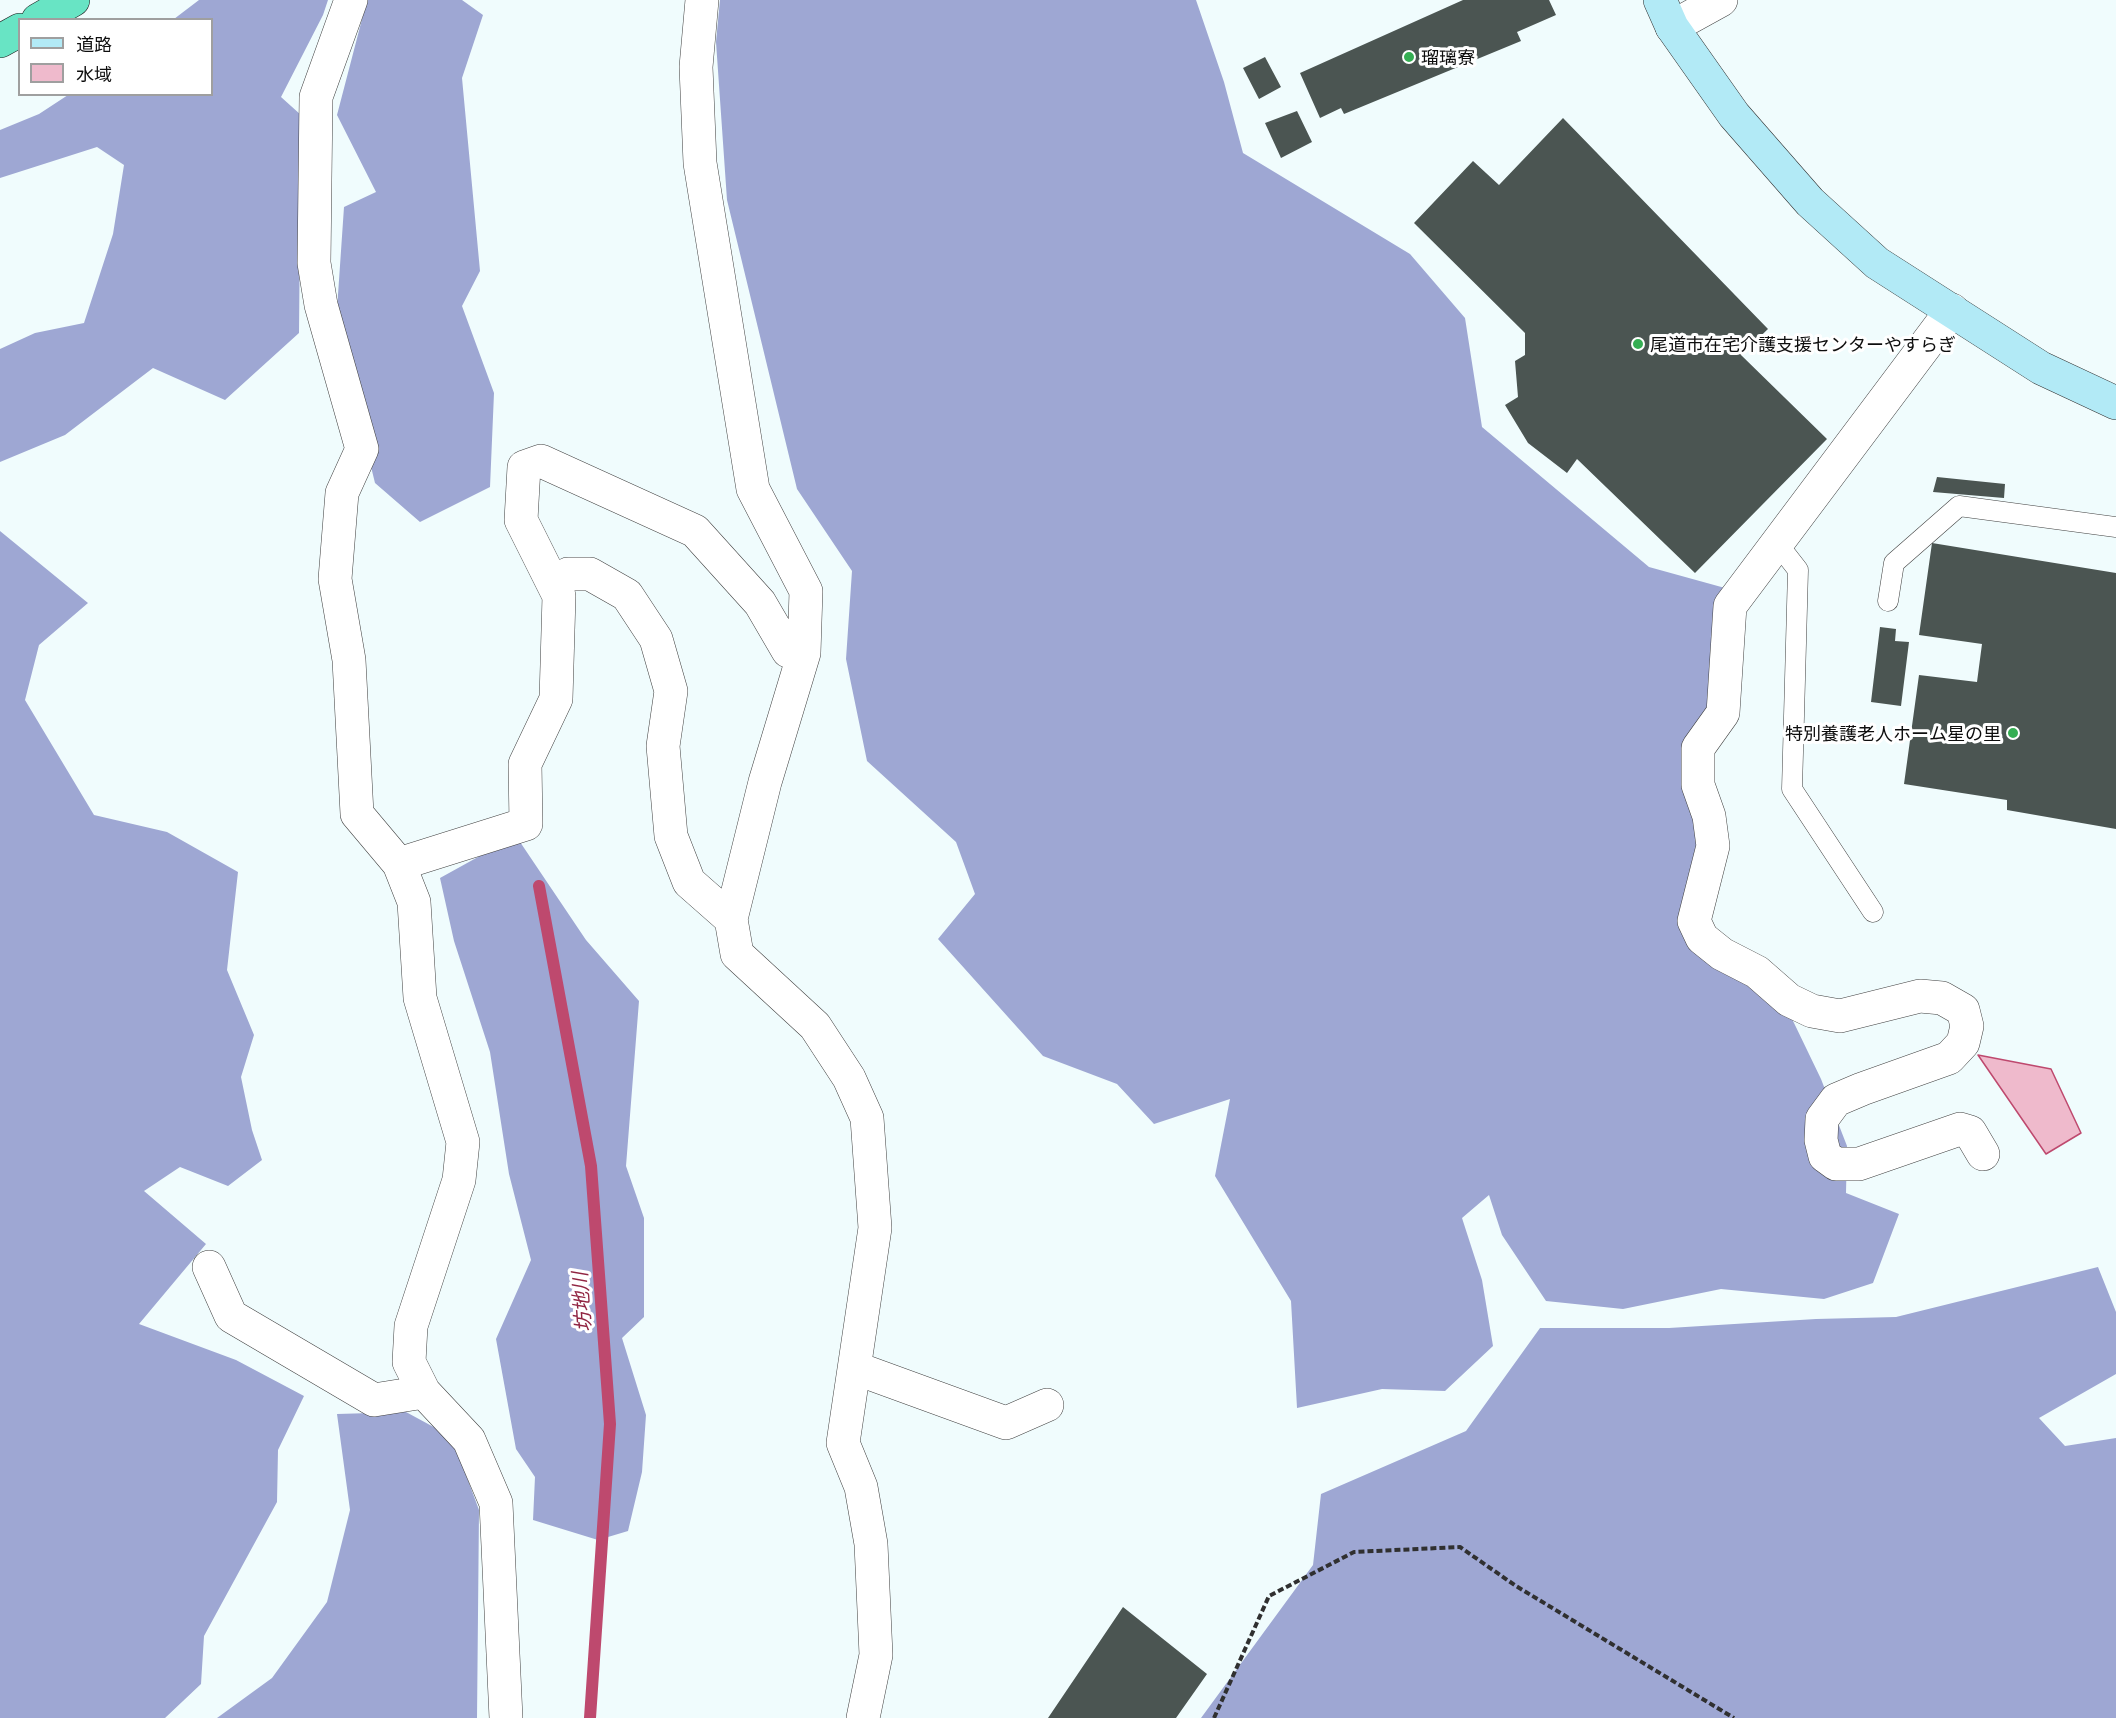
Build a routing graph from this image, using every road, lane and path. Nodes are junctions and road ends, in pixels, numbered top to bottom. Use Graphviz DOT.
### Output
graph roads {
  1 [pos="73,0"];
  2 [pos="351,0"];
  3 [pos="702,0"];
  4 [pos="1721,0"];
  5 [pos="1666,14"];
  6 [pos="42,18"];
  7 [pos="18,31"];
  8 [pos="0,41"];
  9 [pos="1952,310"];
  10 [pos="2116,403"];
  11 [pos="2116,527"];
  12 [pos="1777,543"];
  13 [pos="553,583"];
  14 [pos="1888,601"];
  15 [pos="804,652"];
  16 [pos="399,864"];
  17 [pos="1873,912"];
  18 [pos="731,919"];
  19 [pos="1983,1154"];
  20 [pos="209,1267"];
  21 [pos="855,1368"];
  22 [pos="424,1392"];
  23 [pos="1047,1405"];
  24 [pos="506,1718"];
  25 [pos="863,1718"];
  26 [pos="1214,1718"];
  27 [pos="1734,1718"];
  1 -- 6 [label="highway"];
  2 -- 16 [label="street"];
  3 -- 15 [label="street"];
  4 -- 5 [label="street"];
  5 -- 9 [label="street"];
  7 -- 8 [label="highway"];
  9 -- 10 [label="street"];
  9 -- 12 [label="street"];
  11 -- 14 [label="lane"];
  12 -- 17 [label="lane"];
  12 -- 19 [label="street"];
  13 -- 15 [label="street"];
  13 -- 16 [label="street"];
  13 -- 18 [label="street"];
  15 -- 18 [label="street"];
  16 -- 22 [label="street"];
  18 -- 21 [label="street"];
  20 -- 22 [label="street"];
  21 -- 23 [label="street"];
  21 -- 25 [label="street"];
  22 -- 24 [label="street"];
  26 -- 27 [label="path"];
}
